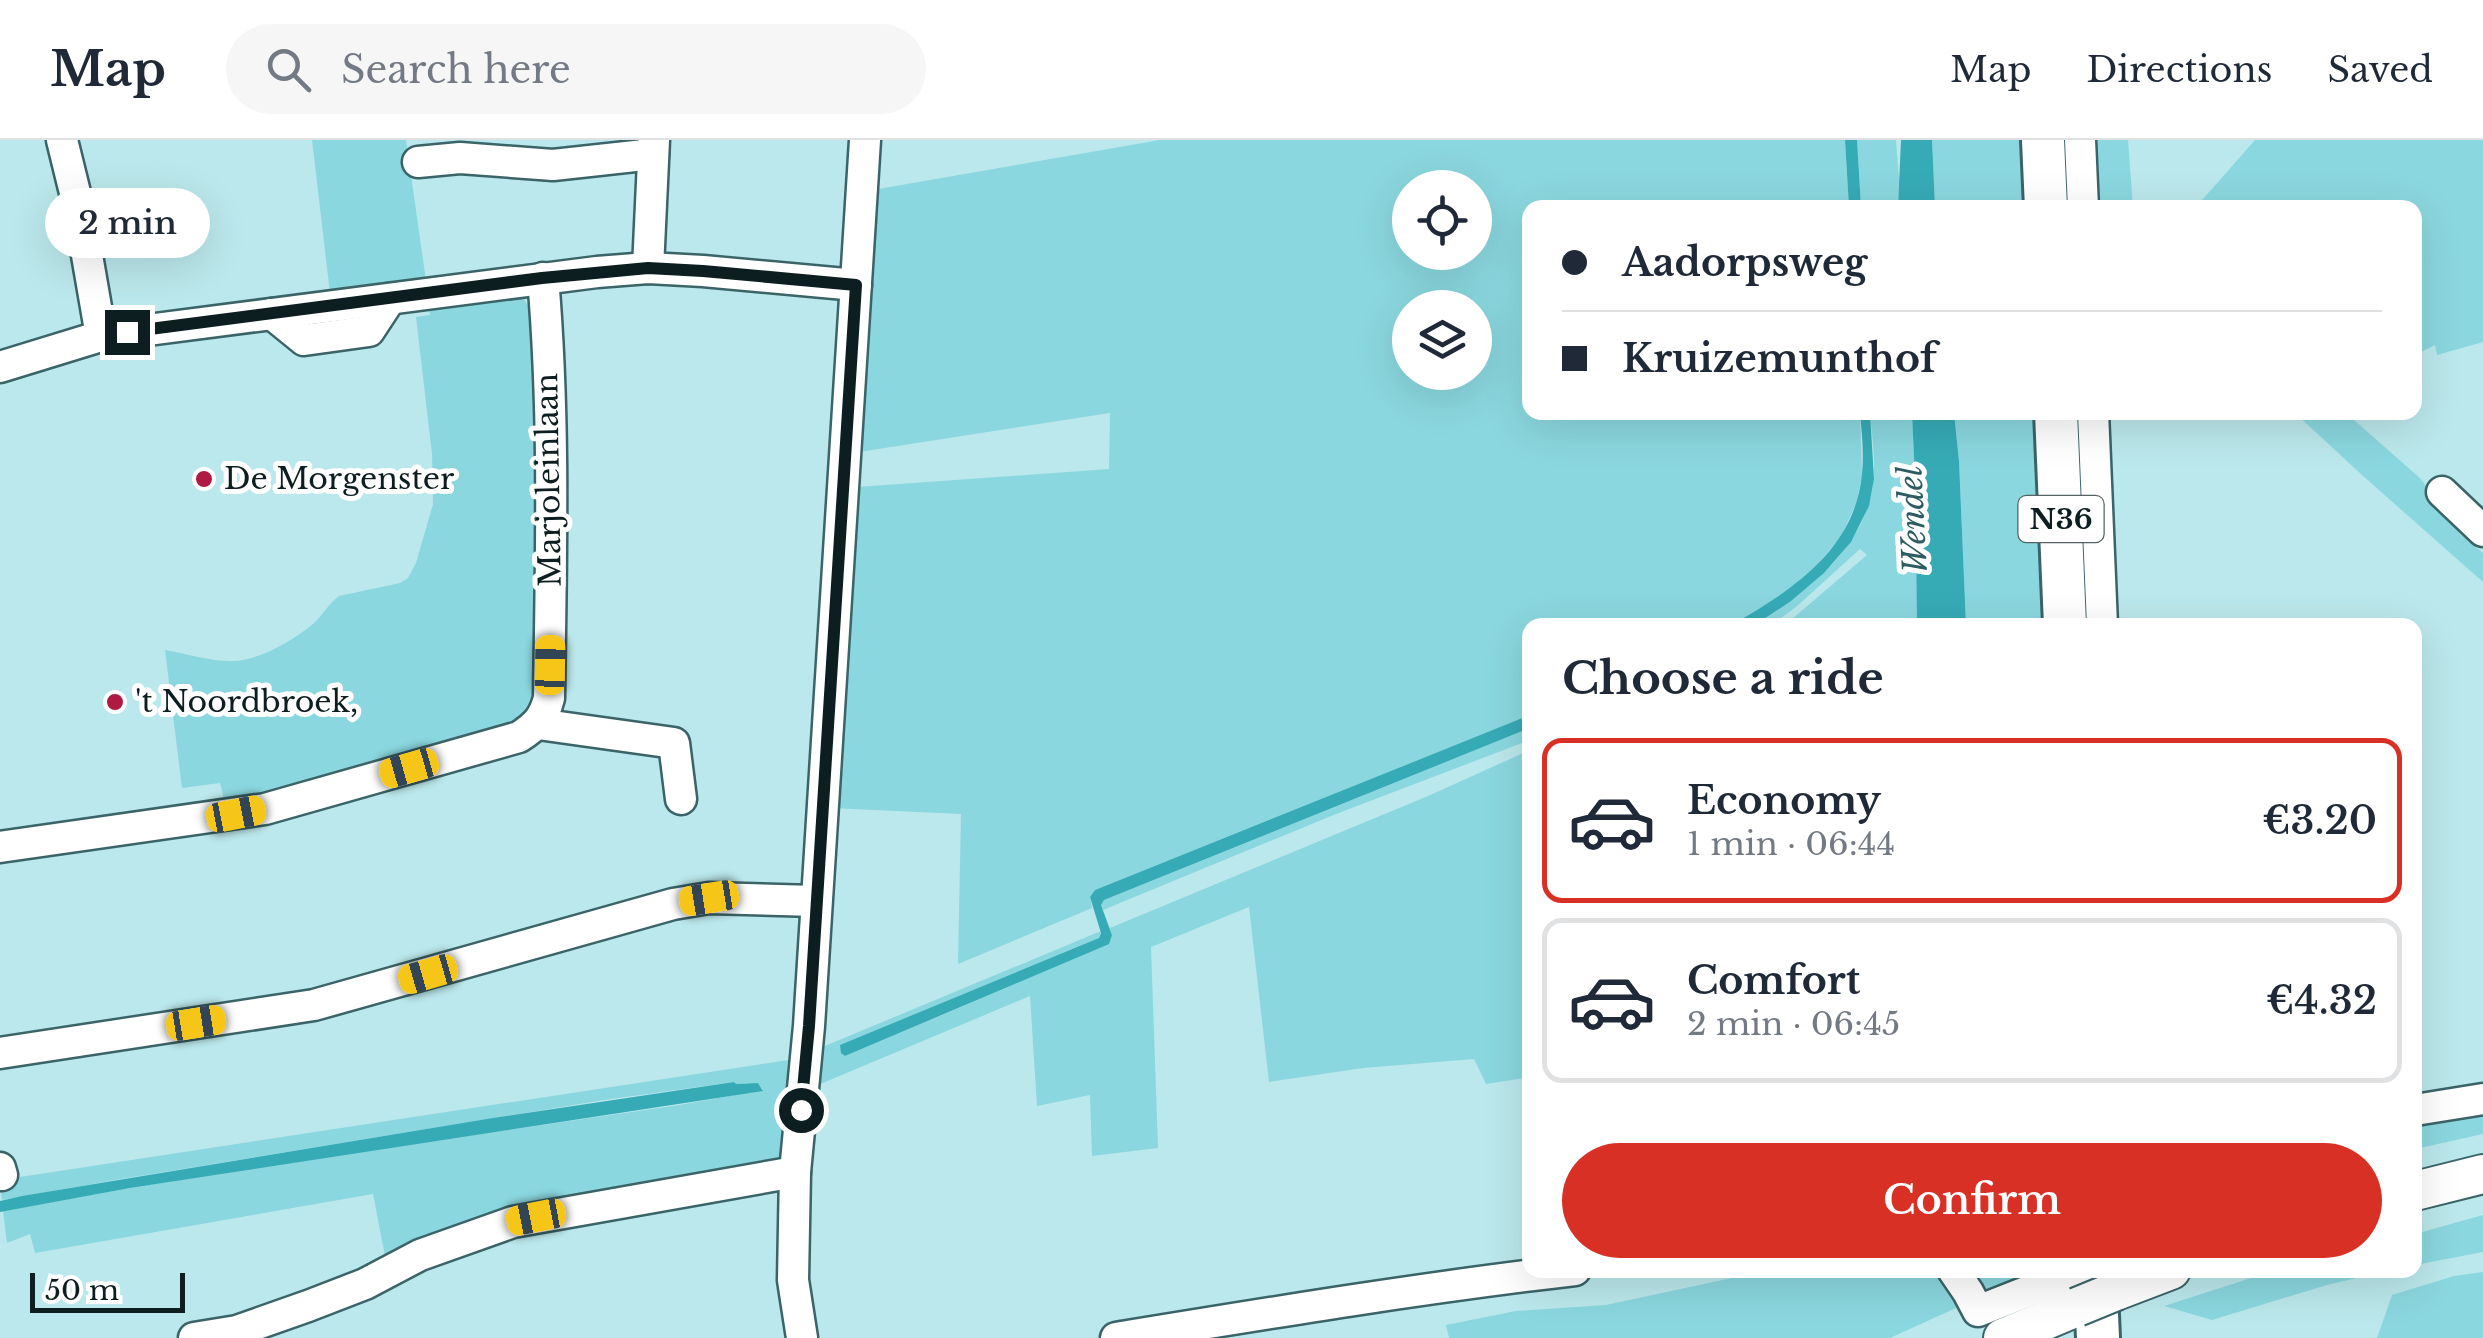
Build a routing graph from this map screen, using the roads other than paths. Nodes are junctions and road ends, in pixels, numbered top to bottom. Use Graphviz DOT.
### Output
graph roads {
  1 [pos="62,140"];
  2 [pos="865,140"];
  3 [pos="2043,140"];
  4 [pos="2080,140"];
  5 [pos="653,147"];
  6 [pos="418,162"];
  7 [pos="2046,200"];
  8 [pos="2083,200"];
  9 [pos="648,268"];
  10 [pos="542,278"];
  11 [pos="856,285"];
  12 [pos="101,336"];
  13 [pos="0,366"];
  14 [pos="2056,420"];
  15 [pos="2093,420"];
  16 [pos="2442,492"];
  17 [pos="2483,531"];
  18 [pos="2066,618"];
  19 [pos="2102,618"];
  20 [pos="538,724"];
  21 [pos="681,799"];
  22 [pos="0,848"];
  23 [pos="815,902"];
  24 [pos="0,1053"];
  25 [pos="2483,1098"];
  26 [pos="2422,1109"];
  27 [pos="795,1172"];
  28 [pos="2483,1174"];
  29 [pos="2422,1189"];
  30 [pos="1522,1276"];
  31 [pos="1958,1278"];
  32 [pos="2140,1278"];
  33 [pos="2090,1291"];
  34 [pos="1990,1324"];
  35 [pos="1252,1327"];
  36 [pos="194,1338"];
  37 [pos="802,1338"];
  38 [pos="1116,1338"];
  1 -- 12 [label="street"];
  2 -- 11 [label="street"];
  3 -- 7 [label="highway"];
  4 -- 8 [label="street"];
  5 -- 6 [label="street"];
  5 -- 9 [label="street"];
  9 -- 10 [label="street"];
  9 -- 11 [label="street"];
  10 -- 12 [label="street"];
  10 -- 20 [label="street, Marjoleinlaan"];
  11 -- 23 [label="street"];
  12 -- 13 [label="street"];
  14 -- 18 [label="highway, N36"];
  15 -- 19 [label="street"];
  16 -- 17 [label="street"];
  20 -- 21 [label="street"];
  20 -- 22 [label="street"];
  23 -- 24 [label="street"];
  23 -- 27 [label="street"];
  25 -- 26 [label="street"];
  27 -- 36 [label="street"];
  27 -- 37 [label="street"];
  28 -- 29 [label="main road"];
  30 -- 35 [label="street"];
  31 -- 34 [label="street"];
  32 -- 33 [label="main road"];
  33 -- 34 [label="main road"];
  35 -- 38 [label="street"];
}
